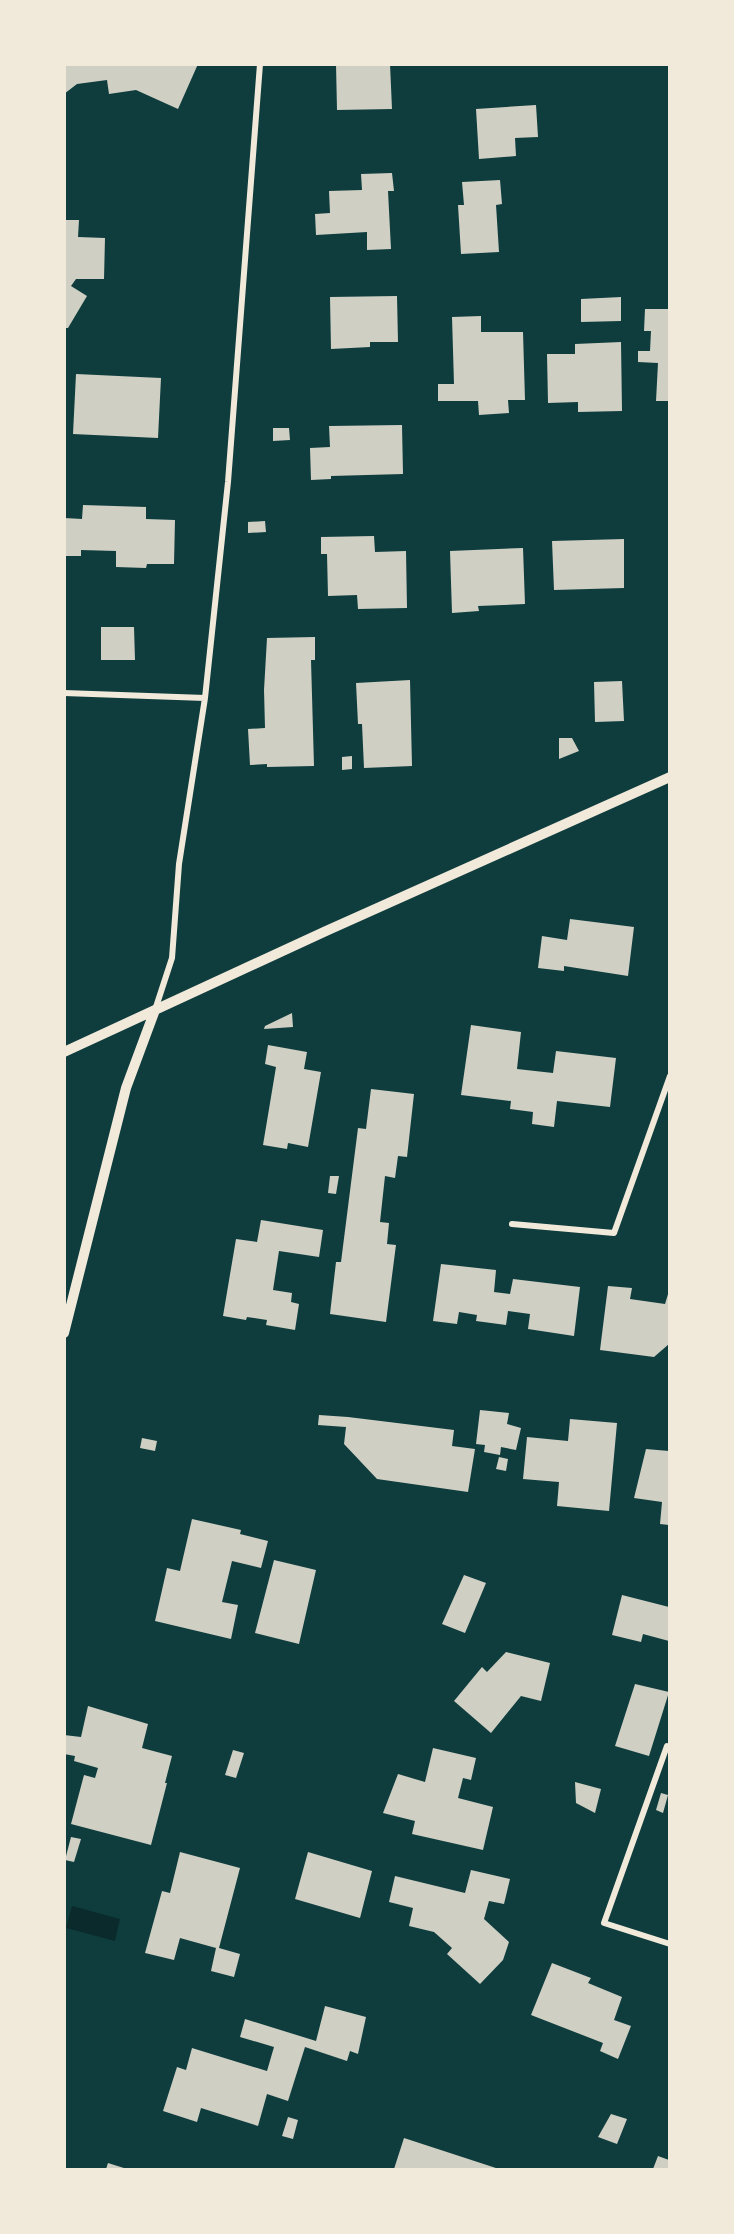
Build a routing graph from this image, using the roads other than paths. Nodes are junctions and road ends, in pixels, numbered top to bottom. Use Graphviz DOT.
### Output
graph roads {
  1 [pos="260,64"];
  2 [pos="64,693"];
  3 [pos="205,698"];
  4 [pos="669,777"];
  5 [pos="155,1010"];
  6 [pos="64,1052"];
  7 [pos="669,1076"];
  8 [pos="512,1224"];
  9 [pos="64,1334"];
  10 [pos="667,1746"];
  11 [pos="669,1944"];
  1 -- 3 [label="street"];
  2 -- 3 [label="street"];
  3 -- 5 [label="street"];
  4 -- 5 [label="street"];
  5 -- 6 [label="street"];
  5 -- 9 [label="street"];
  7 -- 8 [label="street"];
  10 -- 11 [label="street"];
}
